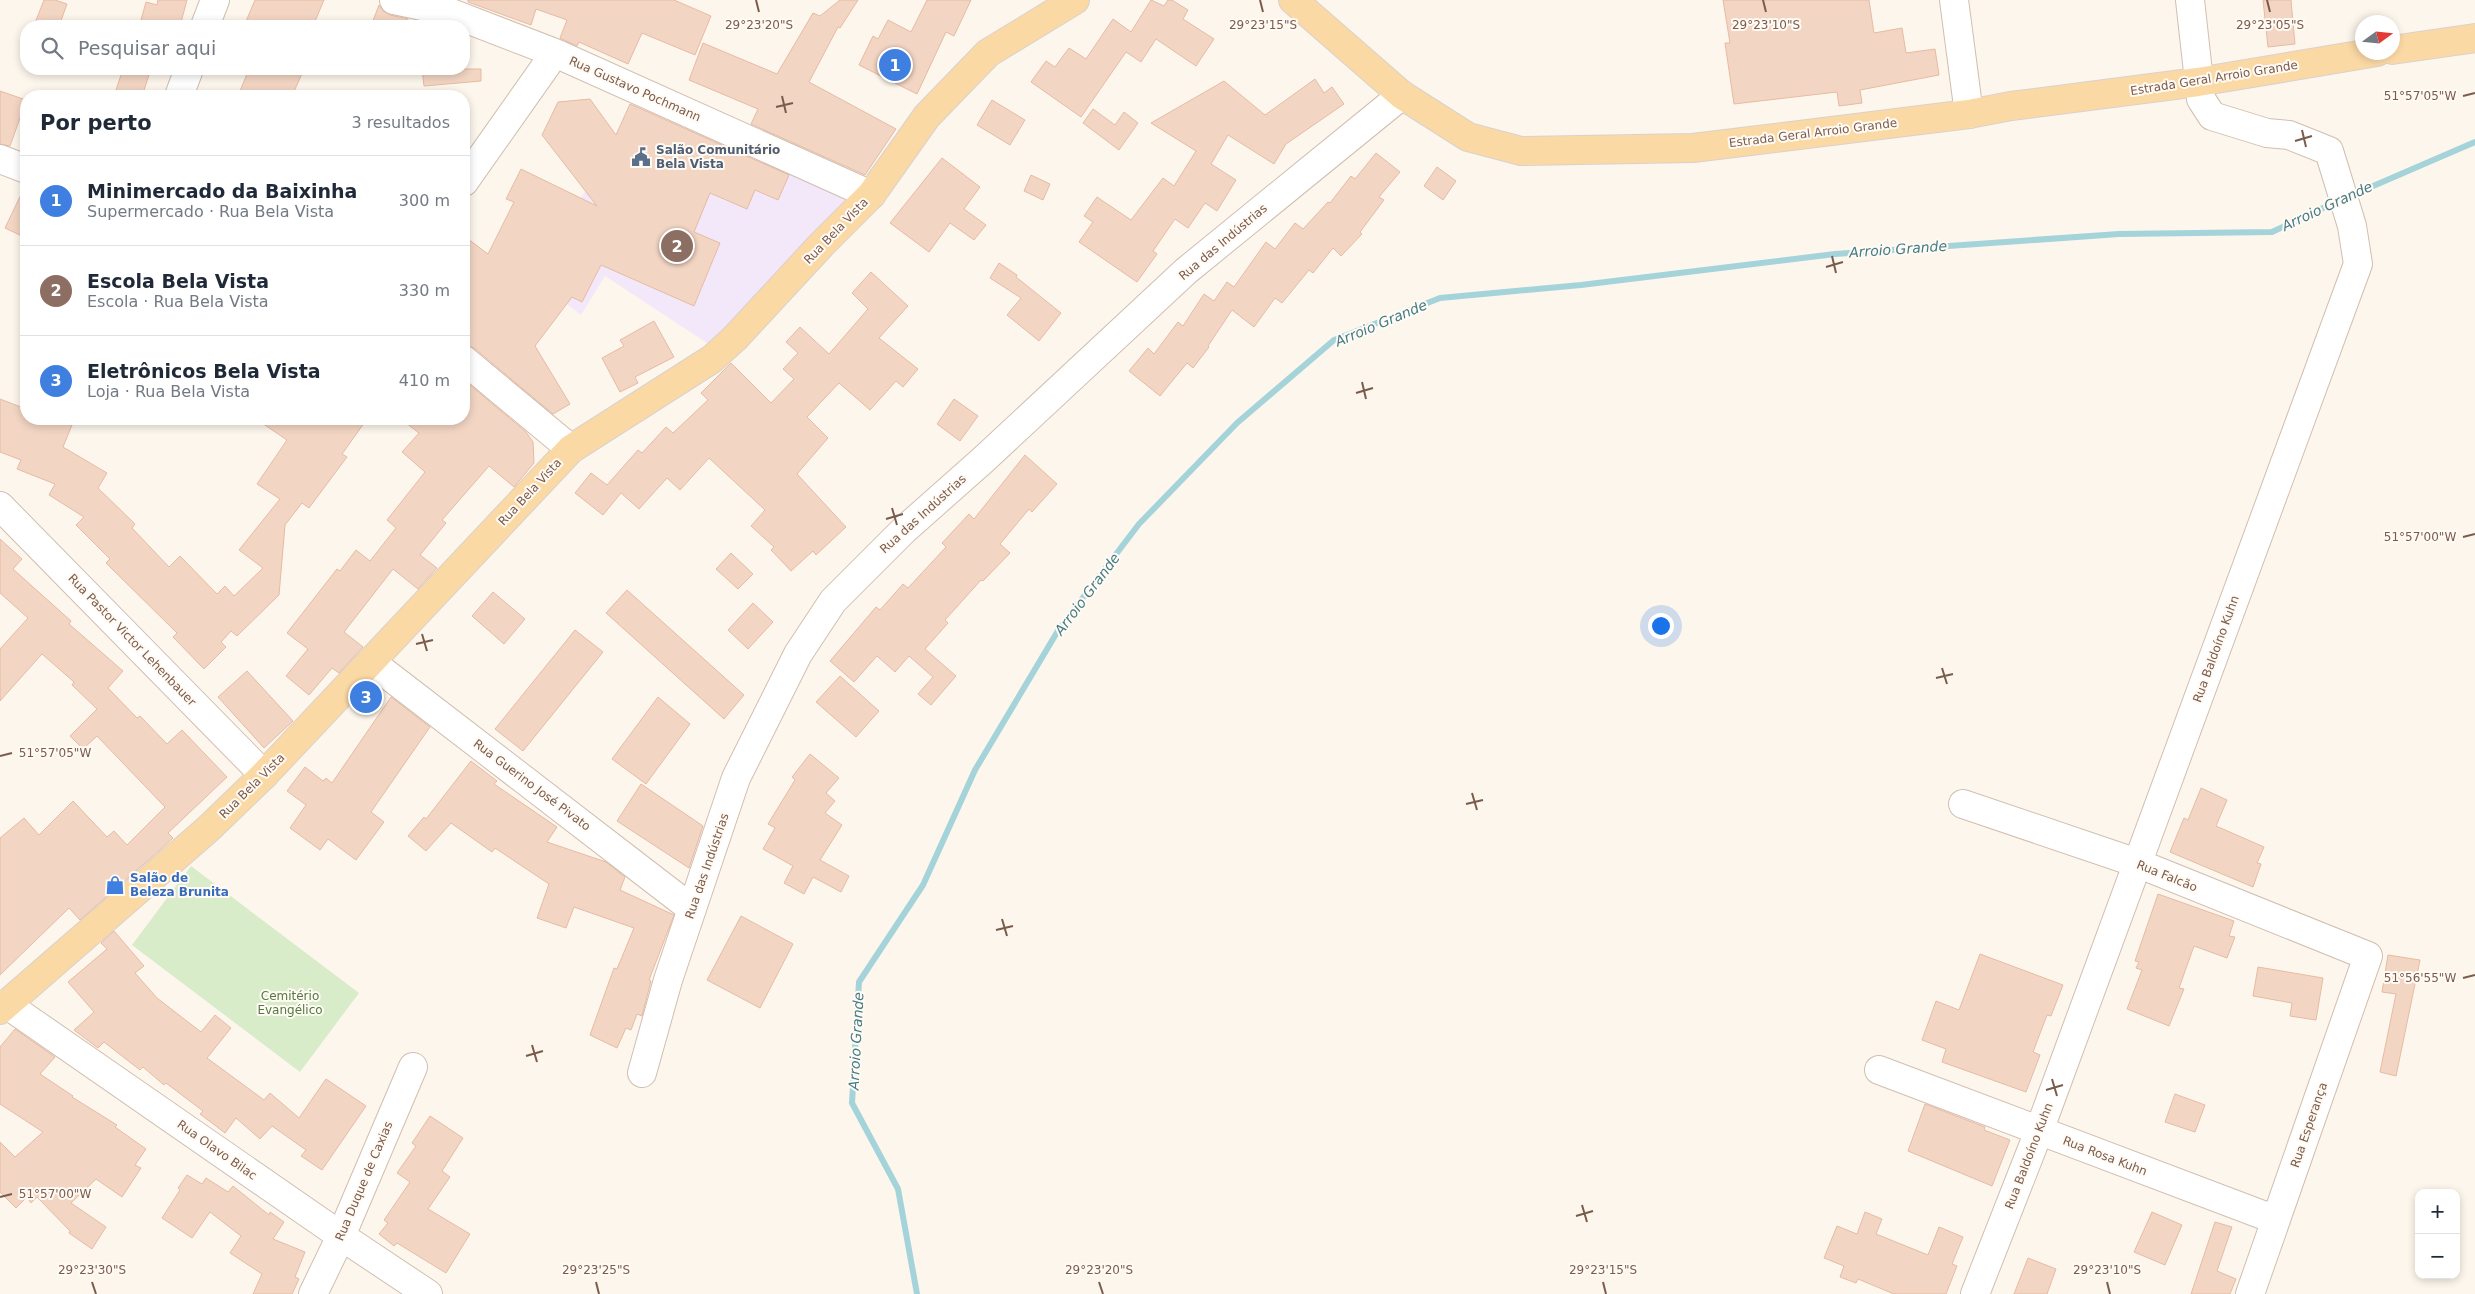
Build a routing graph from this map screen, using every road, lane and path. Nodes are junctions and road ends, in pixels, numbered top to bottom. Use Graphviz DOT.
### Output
graph roads {
  1 [pos="215,0"];
  2 [pos="394,0"];
  3 [pos="1075,0"];
  4 [pos="1293,0"];
  5 [pos="1954,0"];
  6 [pos="2190,0"];
  7 [pos="207,20"];
  8 [pos="469,20"];
  9 [pos="470,20"];
  10 [pos="2475,38"];
  11 [pos="2400,49"];
  12 [pos="555,53"];
  13 [pos="2355,56"];
  14 [pos="187,75"];
  15 [pos="2198,82"];
  16 [pos="181,90"];
  17 [pos="1402,95"];
  18 [pos="1969,114"];
  19 [pos="0,159"];
  20 [pos="20,167"];
  21 [pos="470,173"];
  22 [pos="871,195"];
  23 [pos="470,365"];
  24 [pos="571,449"];
  25 [pos="0,506"];
  26 [pos="371,662"];
  27 [pos="264,776"];
  28 [pos="1963,804"];
  29 [pos="2137,863"];
  30 [pos="692,909"];
  31 [pos="2368,956"];
  32 [pos="3,1007"];
  33 [pos="413,1067"];
  34 [pos="1879,1070"];
  35 [pos="642,1072"];
  36 [pos="2039,1131"];
  37 [pos="2276,1220"];
  38 [pos="341,1236"];
  39 [pos="313,1294"];
  40 [pos="428,1294"];
  41 [pos="1974,1294"];
  42 [pos="2250,1294"];
  1 -- 7 [label="street"];
  2 -- 8 [label="street, Rua Gustavo Pochmann"];
  3 -- 22 [label="main road, Rua Bela Vista"];
  4 -- 17 [label="main road, Estrada Geral Arroio Grande"];
  5 -- 18 [label="street"];
  6 -- 15 [label="street"];
  9 -- 12 [label="street, Rua Gustavo Pochmann"];
  10 -- 11 [label="main road"];
  12 -- 21 [label="street"];
  12 -- 22 [label="street, Rua Gustavo Pochmann"];
  13 -- 15 [label="main road, Estrada Geral Arroio Grande"];
  14 -- 16 [label="street"];
  15 -- 18 [label="main road, Estrada Geral Arroio Grande"];
  15 -- 29 [label="street, Rua Baldoíno Kuhn"];
  17 -- 18 [label="main road, Estrada Geral Arroio Grande"];
  17 -- 30 [label="street, Rua das Indústrias"];
  19 -- 20 [label="street"];
  22 -- 24 [label="main road, Rua Bela Vista"];
  23 -- 24 [label="street"];
  24 -- 26 [label="main road, Rua Bela Vista"];
  25 -- 27 [label="street, Rua Pastor Victor Lehenbauer"];
  26 -- 27 [label="main road, Rua Bela Vista"];
  26 -- 30 [label="street, Rua Guerino José Pivato"];
  27 -- 32 [label="main road, Rua Bela Vista"];
  28 -- 29 [label="street, Rua Falcão"];
  29 -- 31 [label="street, Rua Falcão"];
  29 -- 36 [label="street, Rua Baldoíno Kuhn"];
  30 -- 35 [label="street, Rua das Indústrias"];
  31 -- 37 [label="street, Rua Esperança"];
  32 -- 38 [label="street, Rua Olavo Bilac"];
  33 -- 38 [label="street, Rua Duque de Caxias"];
  34 -- 36 [label="street, Rua Rosa Kuhn"];
  36 -- 37 [label="street, Rua Rosa Kuhn"];
  36 -- 41 [label="street, Rua Baldoíno Kuhn"];
  37 -- 42 [label="street, Rua Esperança"];
  38 -- 39 [label="street, Rua Duque de Caxias"];
  38 -- 40 [label="street, Rua Olavo Bilac"];
}
